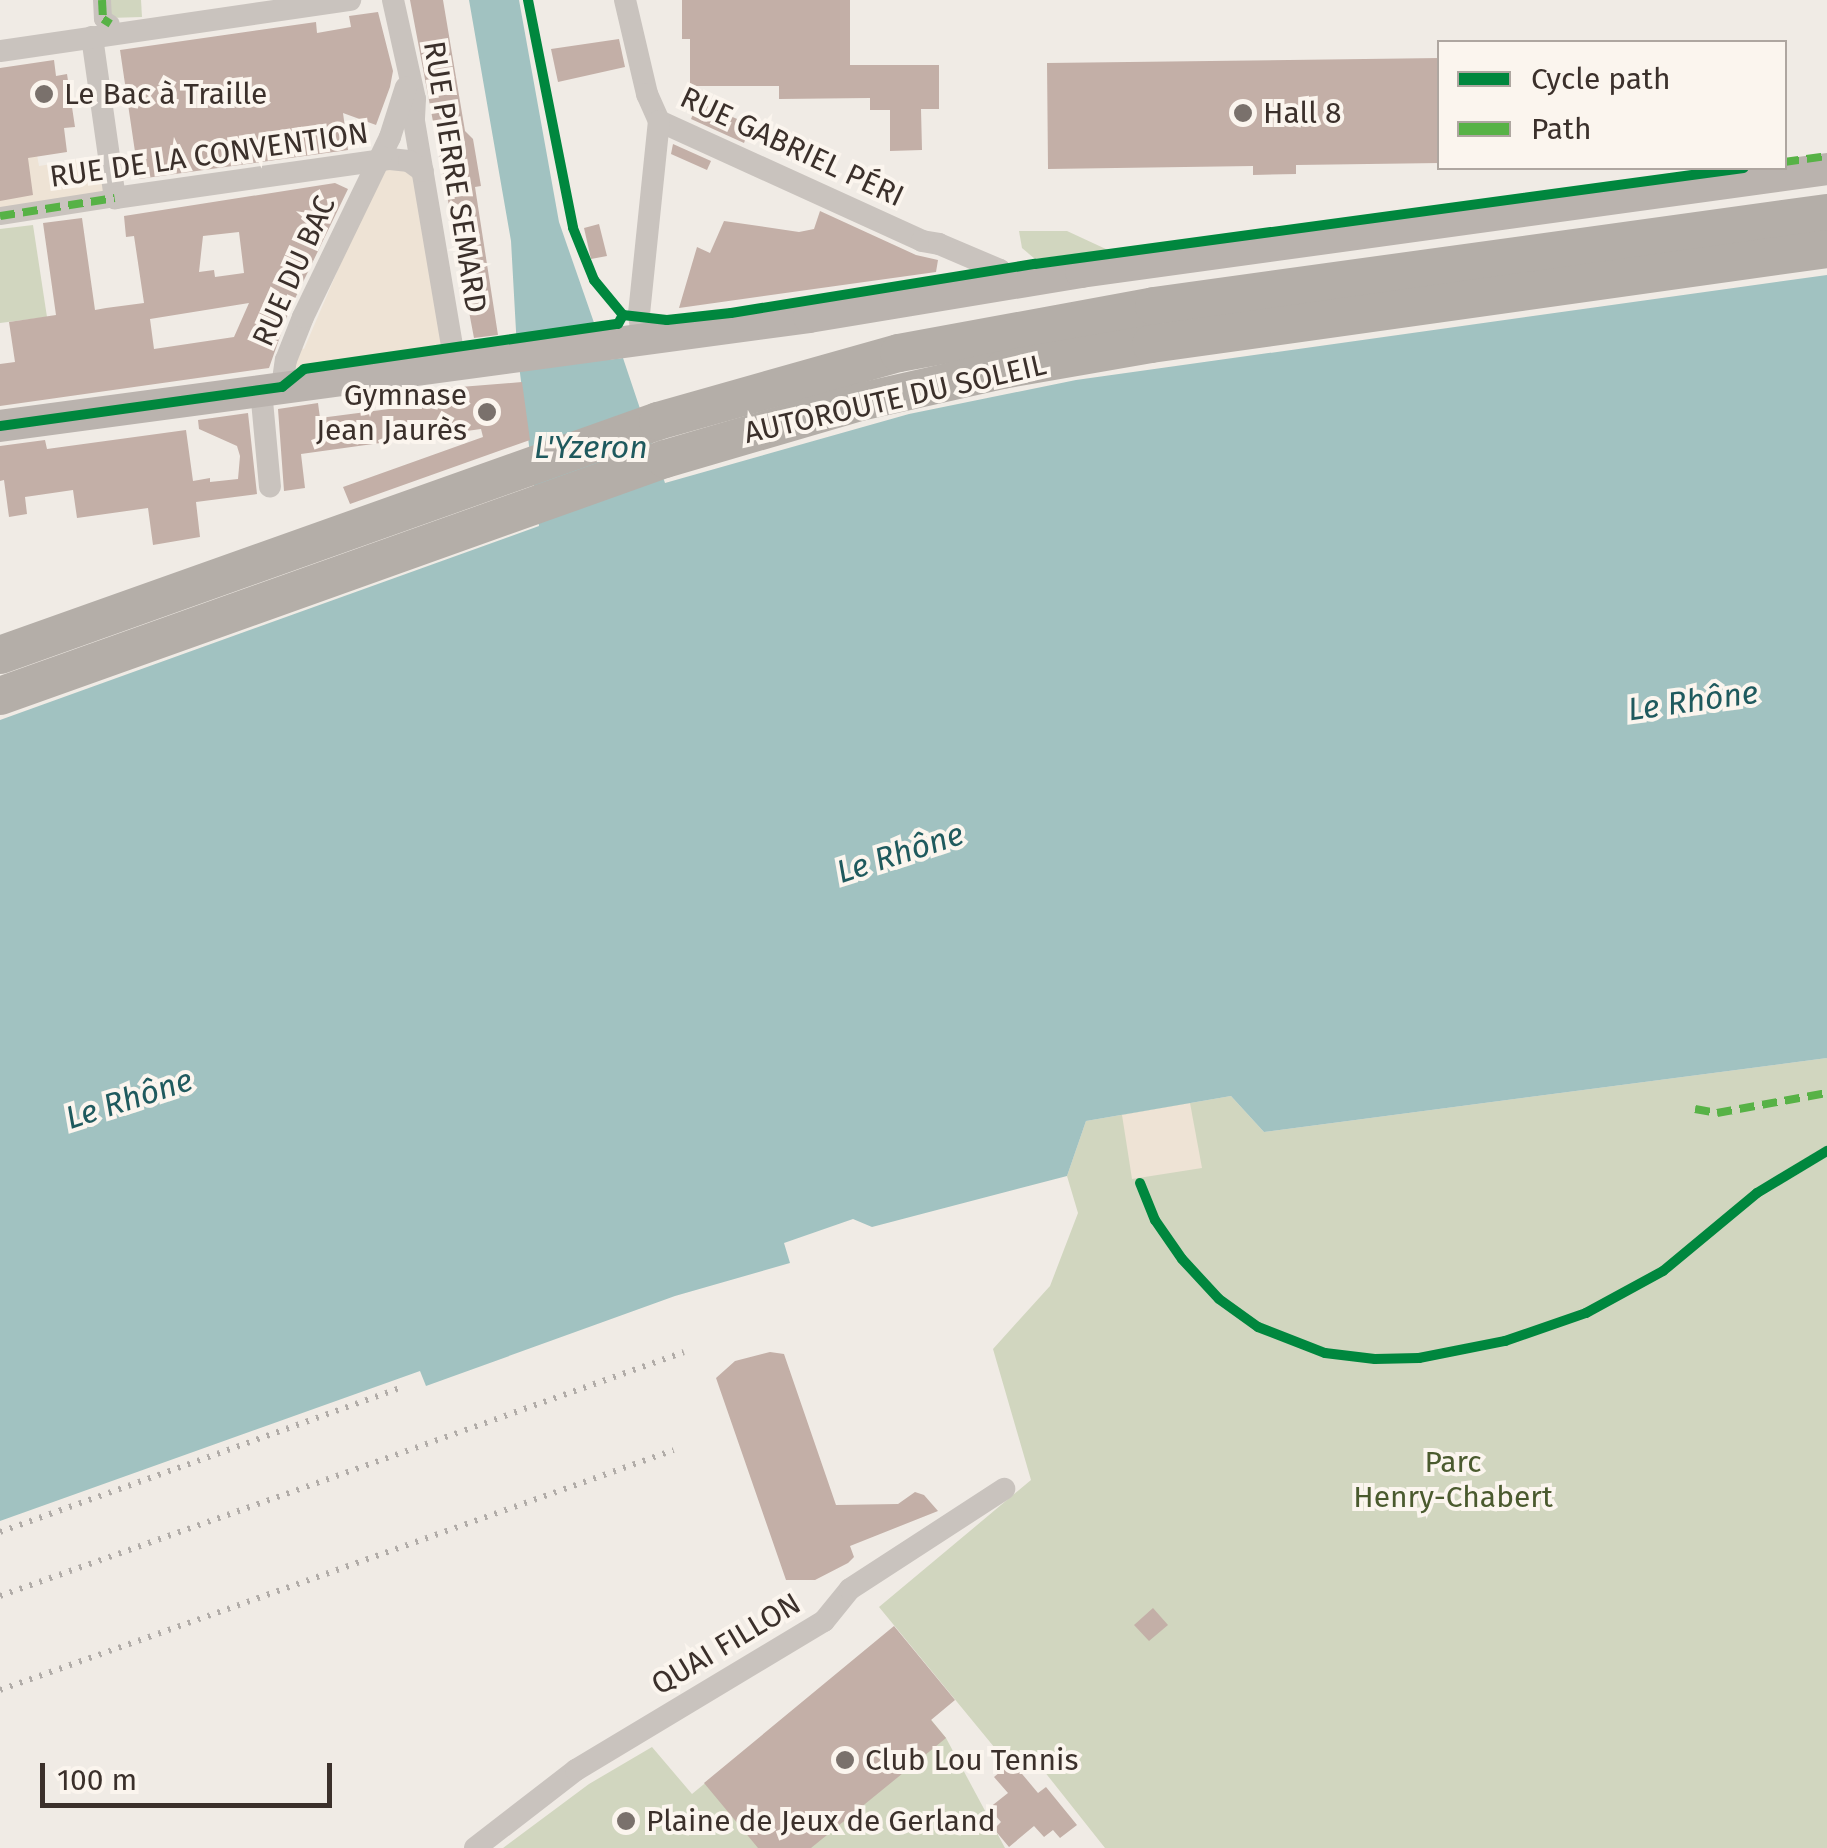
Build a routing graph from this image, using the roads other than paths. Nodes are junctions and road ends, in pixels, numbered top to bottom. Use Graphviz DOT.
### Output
graph roads {
  1 [pos="102,0"];
  2 [pos="350,0"];
  3 [pos="393,0"];
  4 [pos="625,0"];
  5 [pos="102,30"];
  6 [pos="0,51"];
  7 [pos="409,69"];
  8 [pos="659,121"];
  9 [pos="375,163"];
  10 [pos="1827,169"];
  11 [pos="423,171"];
  12 [pos="115,198"];
  13 [pos="1827,213"];
  14 [pos="0,216"];
  15 [pos="1827,250"];
  16 [pos="1002,284"];
  17 [pos="627,338"];
  18 [pos="455,364"];
  19 [pos="272,389"];
  20 [pos="0,426"];
  21 [pos="270,487"];
  22 [pos="0,655"];
  23 [pos="0,696"];
  24 [pos="1004,1489"];
  25 [pos="475,1848"];
  1 -- 5 [label="street"];
  2 -- 5 [label="street"];
  3 -- 7 [label="street, RUE PIERRE SEMARD"];
  4 -- 8 [label="street, RUE GABRIEL PÉRI"];
  5 -- 6 [label="street"];
  5 -- 12 [label="street"];
  7 -- 9 [label="street, RUE DU BAC"];
  7 -- 11 [label="street, RUE PIERRE SEMARD"];
  8 -- 16 [label="street, RUE GABRIEL PÉRI"];
  8 -- 17 [label="street"];
  9 -- 11 [label="street, RUE DE LA CONVENTION"];
  9 -- 12 [label="street, RUE DE LA CONVENTION"];
  9 -- 19 [label="street, RUE DU BAC"];
  10 -- 16 [label="main road"];
  11 -- 18 [label="street, RUE PIERRE SEMARD"];
  12 -- 14 [label="street, RUE DE LA CONVENTION"];
  13 -- 22 [label="highway, AUTOROUTE DU SOLEIL"];
  15 -- 23 [label="highway, AUTOROUTE DU SOLEIL"];
  16 -- 17 [label="main road"];
  17 -- 18 [label="main road"];
  18 -- 19 [label="main road"];
  19 -- 20 [label="main road"];
  19 -- 21 [label="street, RUE DU BAC"];
  24 -- 25 [label="street, QUAI FILLON"];
}
